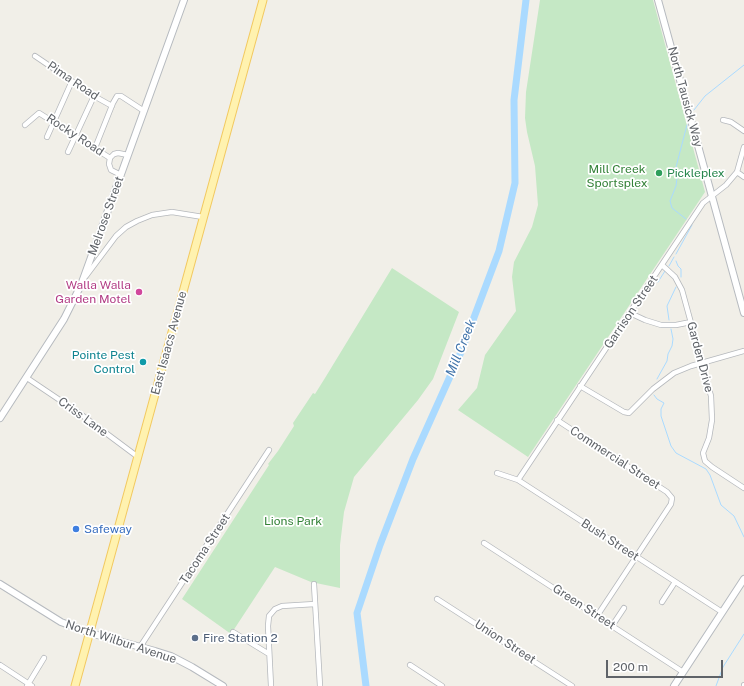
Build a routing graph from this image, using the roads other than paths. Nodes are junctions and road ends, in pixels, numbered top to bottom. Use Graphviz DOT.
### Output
graph roads {
  1 [pos="184,0"];
  2 [pos="263,0"];
  3 [pos="658,0"];
  4 [pos="35,56"];
  5 [pos="72,81"];
  6 [pos="94,96"];
  7 [pos="112,106"];
  8 [pos="144,111"];
  9 [pos="723,120"];
  10 [pos="53,122"];
  11 [pos="25,125"];
  12 [pos="744,131"];
  13 [pos="75,136"];
  14 [pos="47,137"];
  15 [pos="744,147"];
  16 [pos="95,148"];
  17 [pos="68,152"];
  18 [pos="128,155"];
  19 [pos="110,158"];
  20 [pos="737,172"];
  21 [pos="120,175"];
  22 [pos="744,177"];
  23 [pos="712,195"];
  24 [pos="203,217"];
  25 [pos="662,265"];
  26 [pos="83,280"];
  27 [pos="630,313"];
  28 [pos="744,313"];
  29 [pos="691,322"];
  30 [pos="744,351"];
  31 [pos="702,362"];
  32 [pos="27,378"];
  33 [pos="580,386"];
  34 [pos="2,411"];
  35 [pos="0,418"];
  36 [pos="557,420"];
  37 [pos="269,450"];
  38 [pos="138,457"];
  39 [pos="497,473"];
  40 [pos="518,480"];
  41 [pos="744,488"];
  42 [pos="484,543"];
  43 [pos="635,556"];
  44 [pos="744,579"];
  45 [pos="675,582"];
  46 [pos="0,584"];
  47 [pos="314,584"];
  48 [pos="437,599"];
  49 [pos="662,602"];
  50 [pos="314,604"];
  51 [pos="624,608"];
  52 [pos="722,612"];
  53 [pos="597,616"];
  54 [pos="612,626"];
  55 [pos="234,632"];
  56 [pos="90,633"];
  57 [pos="140,647"];
  58 [pos="269,654"];
  59 [pos="44,658"];
  60 [pos="410,665"];
  61 [pos="0,666"];
  62 [pos="683,672"];
  63 [pos="29,685"];
  64 [pos="75,686"];
  65 [pos="223,686"];
  66 [pos="271,686"];
  67 [pos="320,686"];
  68 [pos="442,686"];
  69 [pos="572,686"];
  70 [pos="674,686"];
  1 -- 8 [label="main road, Melrose Street"];
  2 -- 24 [label="main road, East Isaacs Avenue"];
  3 -- 23 [label="main road, North Tausick Way"];
  4 -- 5 [label="street, Pima Road"];
  5 -- 6 [label="street, Pima Road"];
  5 -- 10 [label="street"];
  6 -- 7 [label="street, Pima Road"];
  6 -- 13 [label="street"];
  7 -- 8 [label="street"];
  7 -- 16 [label="street"];
  8 -- 18 [label="main road, Melrose Street"];
  9 -- 12 [label="street"];
  10 -- 11 [label="street, Rocky Road"];
  10 -- 13 [label="street, Rocky Road"];
  10 -- 14 [label="street"];
  13 -- 16 [label="street, Rocky Road"];
  13 -- 17 [label="street"];
  15 -- 20 [label="street, Garrison Street"];
  16 -- 19 [label="street, Rocky Road"];
  18 -- 19 [label="street, Rocky Road"];
  18 -- 21 [label="main road, Melrose Street"];
  19 -- 21 [label="street, Rocky Road"];
  20 -- 22 [label="street"];
  20 -- 23 [label="street, Garrison Street"];
  21 -- 26 [label="main road, Melrose Street"];
  23 -- 25 [label="street, Garrison Street"];
  23 -- 28 [label="main road, North Tausick Way"];
  24 -- 26 [label="street"];
  24 -- 38 [label="main road, East Isaacs Avenue"];
  25 -- 27 [label="street, Garrison Street"];
  25 -- 29 [label="street, Garden Drive"];
  26 -- 32 [label="main road, Melrose Street"];
  27 -- 29 [label="street"];
  27 -- 33 [label="street, Garrison Street"];
  29 -- 31 [label="street, Garden Drive"];
  30 -- 31 [label="street"];
  31 -- 33 [label="street"];
  31 -- 41 [label="street, Garden Drive"];
  32 -- 34 [label="main road, Melrose Street"];
  32 -- 38 [label="street, Criss Lane"];
  33 -- 36 [label="street, Garrison Street"];
  34 -- 35 [label="main road, Melrose Street"];
  36 -- 40 [label="street, Garrison Street"];
  36 -- 43 [label="street, Commercial Street"];
  37 -- 57 [label="street, Tacoma Street"];
  38 -- 56 [label="main road, East Isaacs Avenue"];
  39 -- 40 [label="street, Bush Street"];
  40 -- 43 [label="street, Bush Street"];
  42 -- 53 [label="street, Green Street"];
  43 -- 45 [label="street, Bush Street"];
  43 -- 53 [label="street"];
  44 -- 52 [label="main road"];
  45 -- 49 [label="street"];
  45 -- 52 [label="street, Bush Street"];
  46 -- 56 [label="main road, North Wilbur Avenue"];
  47 -- 50 [label="street"];
  48 -- 69 [label="street, Union Street"];
  50 -- 58 [label="street"];
  50 -- 67 [label="street"];
  51 -- 54 [label="street"];
  52 -- 62 [label="main road"];
  53 -- 54 [label="street, Green Street"];
  54 -- 62 [label="street, Green Street"];
  55 -- 58 [label="street"];
  56 -- 57 [label="main road, North Wilbur Avenue"];
  56 -- 64 [label="main road, East Isaacs Avenue"];
  57 -- 65 [label="main road, North Wilbur Avenue"];
  58 -- 66 [label="street"];
  59 -- 63 [label="street"];
  60 -- 68 [label="street"];
  61 -- 63 [label="street"];
  62 -- 70 [label="main road"];
}
